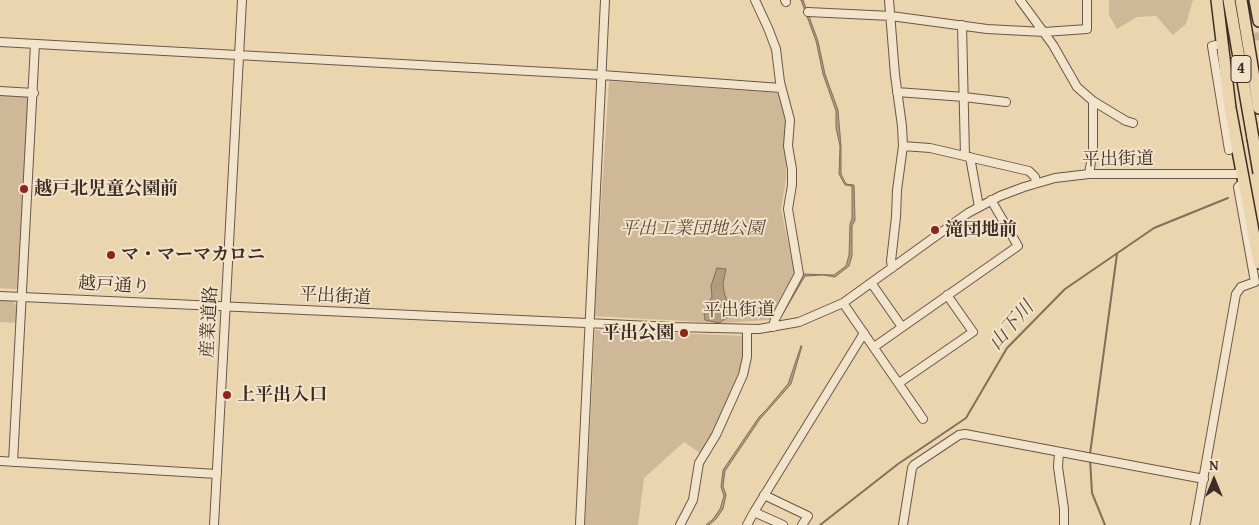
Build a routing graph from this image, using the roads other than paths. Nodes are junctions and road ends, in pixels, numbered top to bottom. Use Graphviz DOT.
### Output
graph roads {
  1 [pos="242,0"];
  2 [pos="605,0"];
  3 [pos="755,0"];
  4 [pos="889,0"];
  5 [pos="1020,0"];
  6 [pos="1087,0"];
  7 [pos="1217,0"];
  8 [pos="1229,0"];
  9 [pos="1241,0"];
  10 [pos="1254,0"];
  11 [pos="808,12"];
  12 [pos="891,16"];
  13 [pos="1259,21"];
  14 [pos="962,25"];
  15 [pos="1044,32"];
  16 [pos="0,42"];
  17 [pos="35,44"];
  18 [pos="1216,45"];
  19 [pos="239,55"];
  20 [pos="602,76"];
  21 [pos="781,88"];
  22 [pos="0,91"];
  23 [pos="34,92"];
  24 [pos="897,92"];
  25 [pos="964,97"];
  26 [pos="1093,100"];
  27 [pos="1006,102"];
  28 [pos="1259,108"];
  29 [pos="1134,123"];
  30 [pos="903,146"];
  31 [pos="1229,150"];
  32 [pos="968,156"];
  33 [pos="1259,173"];
  34 [pos="1089,174"];
  35 [pos="1243,177"];
  36 [pos="1036,183"];
  37 [pos="990,200"];
  38 [pos="979,207"];
  39 [pos="1259,263"];
  40 [pos="892,268"];
  41 [pos="872,284"];
  42 [pos="947,295"];
  43 [pos="0,296"];
  44 [pos="22,297"];
  45 [pos="843,303"];
  46 [pos="226,307"];
  47 [pos="591,323"];
  48 [pos="773,327"];
  49 [pos="902,327"];
  50 [pos="747,329"];
  51 [pos="864,333"];
  52 [pos="874,347"];
  53 [pos="898,383"];
  54 [pos="924,419"];
  55 [pos="1058,452"];
  56 [pos="0,461"];
  57 [pos="13,462"];
  58 [pos="217,474"];
  59 [pos="1204,479"];
  60 [pos="764,495"];
  61 [pos="754,512"];
  62 [pos="214,525"];
  63 [pos="580,525"];
  64 [pos="680,525"];
  65 [pos="747,525"];
  66 [pos="783,525"];
  67 [pos="802,525"];
  68 [pos="903,525"];
  69 [pos="1064,525"];
  70 [pos="1195,525"];
  1 -- 19 [label="street, 産業道路"];
  2 -- 20 [label="street"];
  3 -- 21 [label="street"];
  4 -- 12 [label="street"];
  5 -- 15 [label="street"];
  6 -- 15 [label="street"];
  7 -- 35 [label="highway"];
  8 -- 33 [label="highway, 4, bridge"];
  9 -- 28 [label="highway, 4"];
  10 -- 13 [label="highway"];
  11 -- 12 [label="street"];
  12 -- 14 [label="street"];
  12 -- 24 [label="street"];
  14 -- 15 [label="street"];
  14 -- 25 [label="street"];
  15 -- 26 [label="street"];
  16 -- 17 [label="street"];
  17 -- 19 [label="street"];
  17 -- 23 [label="street"];
  18 -- 31 [label="street"];
  19 -- 20 [label="street"];
  19 -- 46 [label="street, 産業道路"];
  20 -- 21 [label="street"];
  20 -- 47 [label="street"];
  21 -- 48 [label="street"];
  22 -- 23 [label="street"];
  23 -- 44 [label="street"];
  24 -- 25 [label="street"];
  24 -- 30 [label="street"];
  25 -- 27 [label="street"];
  25 -- 32 [label="street"];
  26 -- 29 [label="street"];
  26 -- 34 [label="street"];
  30 -- 32 [label="street"];
  30 -- 40 [label="street"];
  32 -- 36 [label="street"];
  32 -- 38 [label="street"];
  34 -- 35 [label="street, 平出街道"];
  34 -- 36 [label="street, 平出街道"];
  35 -- 39 [label="highway"];
  35 -- 59 [label="street"];
  36 -- 37 [label="street, 平出街道"];
  37 -- 38 [label="street, 平出街道"];
  37 -- 42 [label="street"];
  38 -- 40 [label="street, 平出街道"];
  40 -- 41 [label="street, 平出街道"];
  41 -- 45 [label="street, 平出街道"];
  41 -- 49 [label="street"];
  42 -- 49 [label="street"];
  42 -- 53 [label="street"];
  43 -- 44 [label="street, 越戸通り"];
  44 -- 46 [label="street, 越戸通り"];
  44 -- 57 [label="street"];
  45 -- 48 [label="street, 平出街道"];
  45 -- 51 [label="street"];
  46 -- 47 [label="street, 平出街道"];
  46 -- 58 [label="street, 産業道路"];
  47 -- 50 [label="street, 平出街道"];
  47 -- 63 [label="street"];
  48 -- 50 [label="street, 平出街道"];
  49 -- 52 [label="street"];
  50 -- 64 [label="street"];
  51 -- 52 [label="street"];
  51 -- 60 [label="street"];
  52 -- 53 [label="street"];
  53 -- 54 [label="street"];
  55 -- 59 [label="street"];
  55 -- 68 [label="street"];
  55 -- 69 [label="street"];
  56 -- 57 [label="street"];
  57 -- 58 [label="street"];
  58 -- 62 [label="street, 産業道路"];
  59 -- 70 [label="street"];
  60 -- 61 [label="street"];
  60 -- 67 [label="street"];
  61 -- 65 [label="street"];
  61 -- 66 [label="street"];
}
